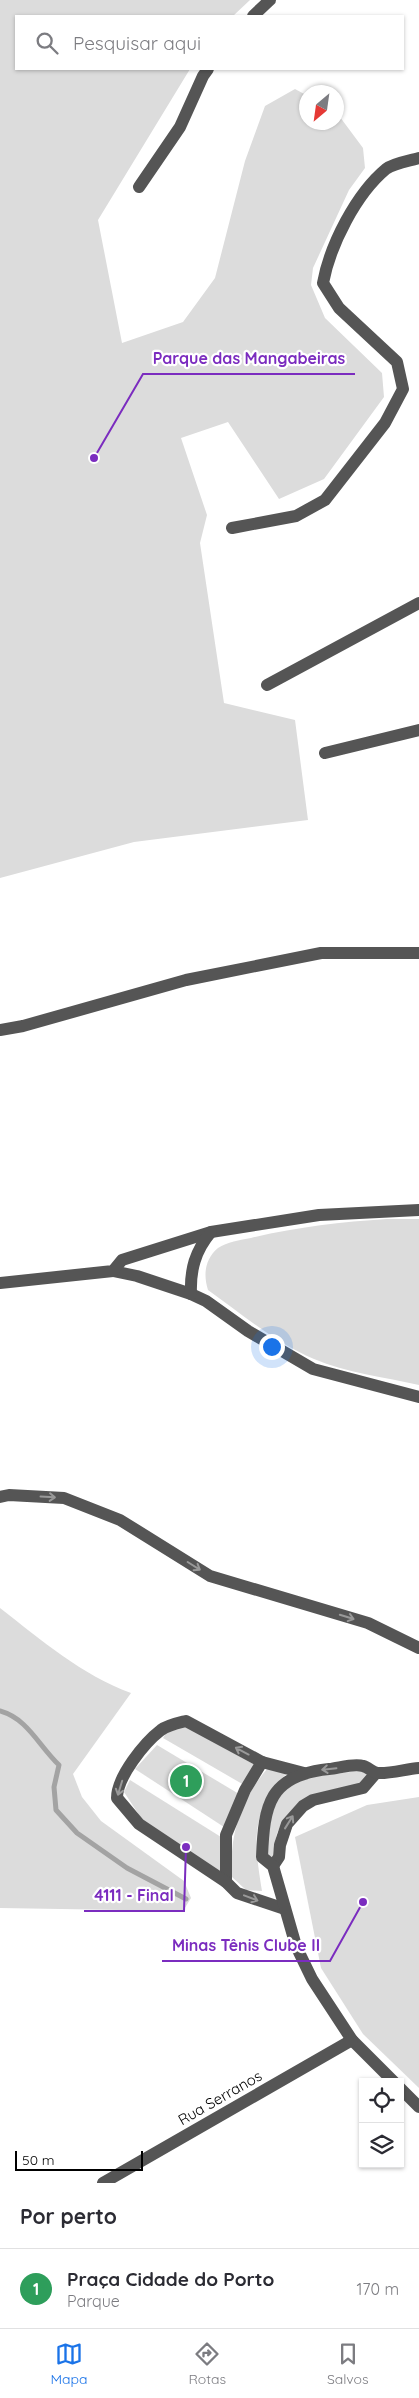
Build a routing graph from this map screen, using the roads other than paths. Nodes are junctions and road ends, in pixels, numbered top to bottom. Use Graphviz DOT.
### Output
graph roads {
  1 [pos="270,0"];
  2 [pos="254,15"];
  3 [pos="207,70"];
  4 [pos="419,158"];
  5 [pos="139,186"];
  6 [pos="232,528"];
  7 [pos="419,603"];
  8 [pos="267,685"];
  9 [pos="419,730"];
  10 [pos="325,753"];
  11 [pos="419,953"];
  12 [pos="0,1030"];
  13 [pos="419,1210"];
  14 [pos="211,1232"];
  15 [pos="113,1271"];
  16 [pos="0,1283"];
  17 [pos="191,1294"];
  18 [pos="419,1397"];
  19 [pos="0,1497"];
  20 [pos="419,1648"];
  21 [pos="262,1762"];
  22 [pos="419,1768"];
  23 [pos="304,1772"];
  24 [pos="376,1773"];
  25 [pos="273,1866"];
  26 [pos="226,1882"];
  27 [pos="285,1909"];
  28 [pos="352,2040"];
  29 [pos="390,2078"];
  30 [pos="404,2092"];
  31 [pos="419,2107"];
  32 [pos="103,2183"];
  1 -- 2 [label="street"];
  3 -- 5 [label="street"];
  4 -- 6 [label="street"];
  7 -- 8 [label="street"];
  9 -- 10 [label="street"];
  11 -- 12 [label="street"];
  13 -- 14 [label="street"];
  14 -- 15 [label="street"];
  14 -- 17 [label="street"];
  15 -- 16 [label="street"];
  15 -- 17 [label="street"];
  17 -- 18 [label="street"];
  19 -- 20 [label="street, one-way"];
  21 -- 23 [label="street"];
  21 -- 26 [label="street"];
  21 -- 26 [label="street, one-way"];
  22 -- 24 [label="street"];
  24 -- 23 [label="street, one-way"];
  23 -- 25 [label="street"];
  25 -- 24 [label="street, one-way"];
  25 -- 27 [label="street"];
  26 -- 27 [label="street, one-way"];
  27 -- 28 [label="street"];
  28 -- 29 [label="street"];
  28 -- 32 [label="street, Rua Serranos"];
  30 -- 31 [label="street"];
}
